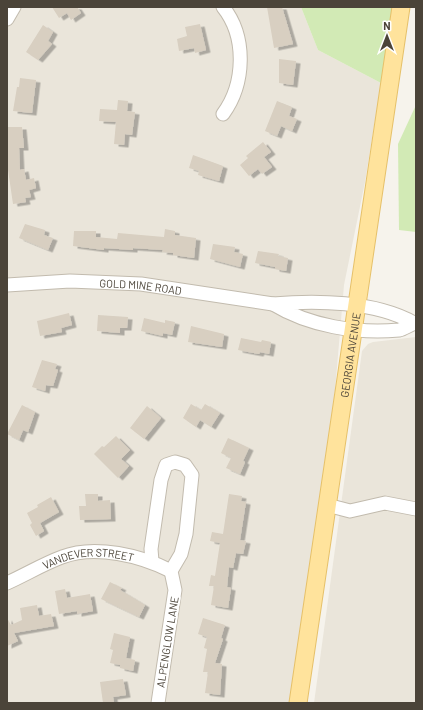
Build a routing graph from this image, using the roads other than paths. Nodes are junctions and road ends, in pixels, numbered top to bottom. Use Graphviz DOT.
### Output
graph roads {
  1 [pos="14,7"];
  2 [pos="223,7"];
  3 [pos="401,7"];
  4 [pos="7,19"];
  5 [pos="223,114"];
  6 [pos="7,285"];
  7 [pos="273,304"];
  8 [pos="356,305"];
  9 [pos="415,323"];
  10 [pos="352,330"];
  11 [pos="327,505"];
  12 [pos="416,509"];
  13 [pos="152,561"];
  14 [pos="171,571"];
  15 [pos="7,584"];
  16 [pos="158,703"];
  17 [pos="298,703"];
  1 -- 4 [label="street"];
  2 -- 5 [label="street"];
  3 -- 8 [label="main road, GEORGIA AVENUE"];
  6 -- 7 [label="street, GOLD MINE ROAD"];
  7 -- 8 [label="street, GOLD MINE ROAD"];
  7 -- 10 [label="street, GOLD MINE ROAD"];
  8 -- 9 [label="street, GOLD MINE ROAD"];
  8 -- 10 [label="main road, GEORGIA AVENUE"];
  9 -- 10 [label="street, GOLD MINE ROAD"];
  10 -- 11 [label="main road, GEORGIA AVENUE"];
  11 -- 12 [label="street"];
  11 -- 17 [label="main road, GEORGIA AVENUE"];
  13 -- 14 [label="street, VANDEVER STREET"];
  13 -- 14 [label="street"];
  13 -- 15 [label="street, VANDEVER STREET"];
  14 -- 16 [label="street, ALPENGLOW LANE"];
}
